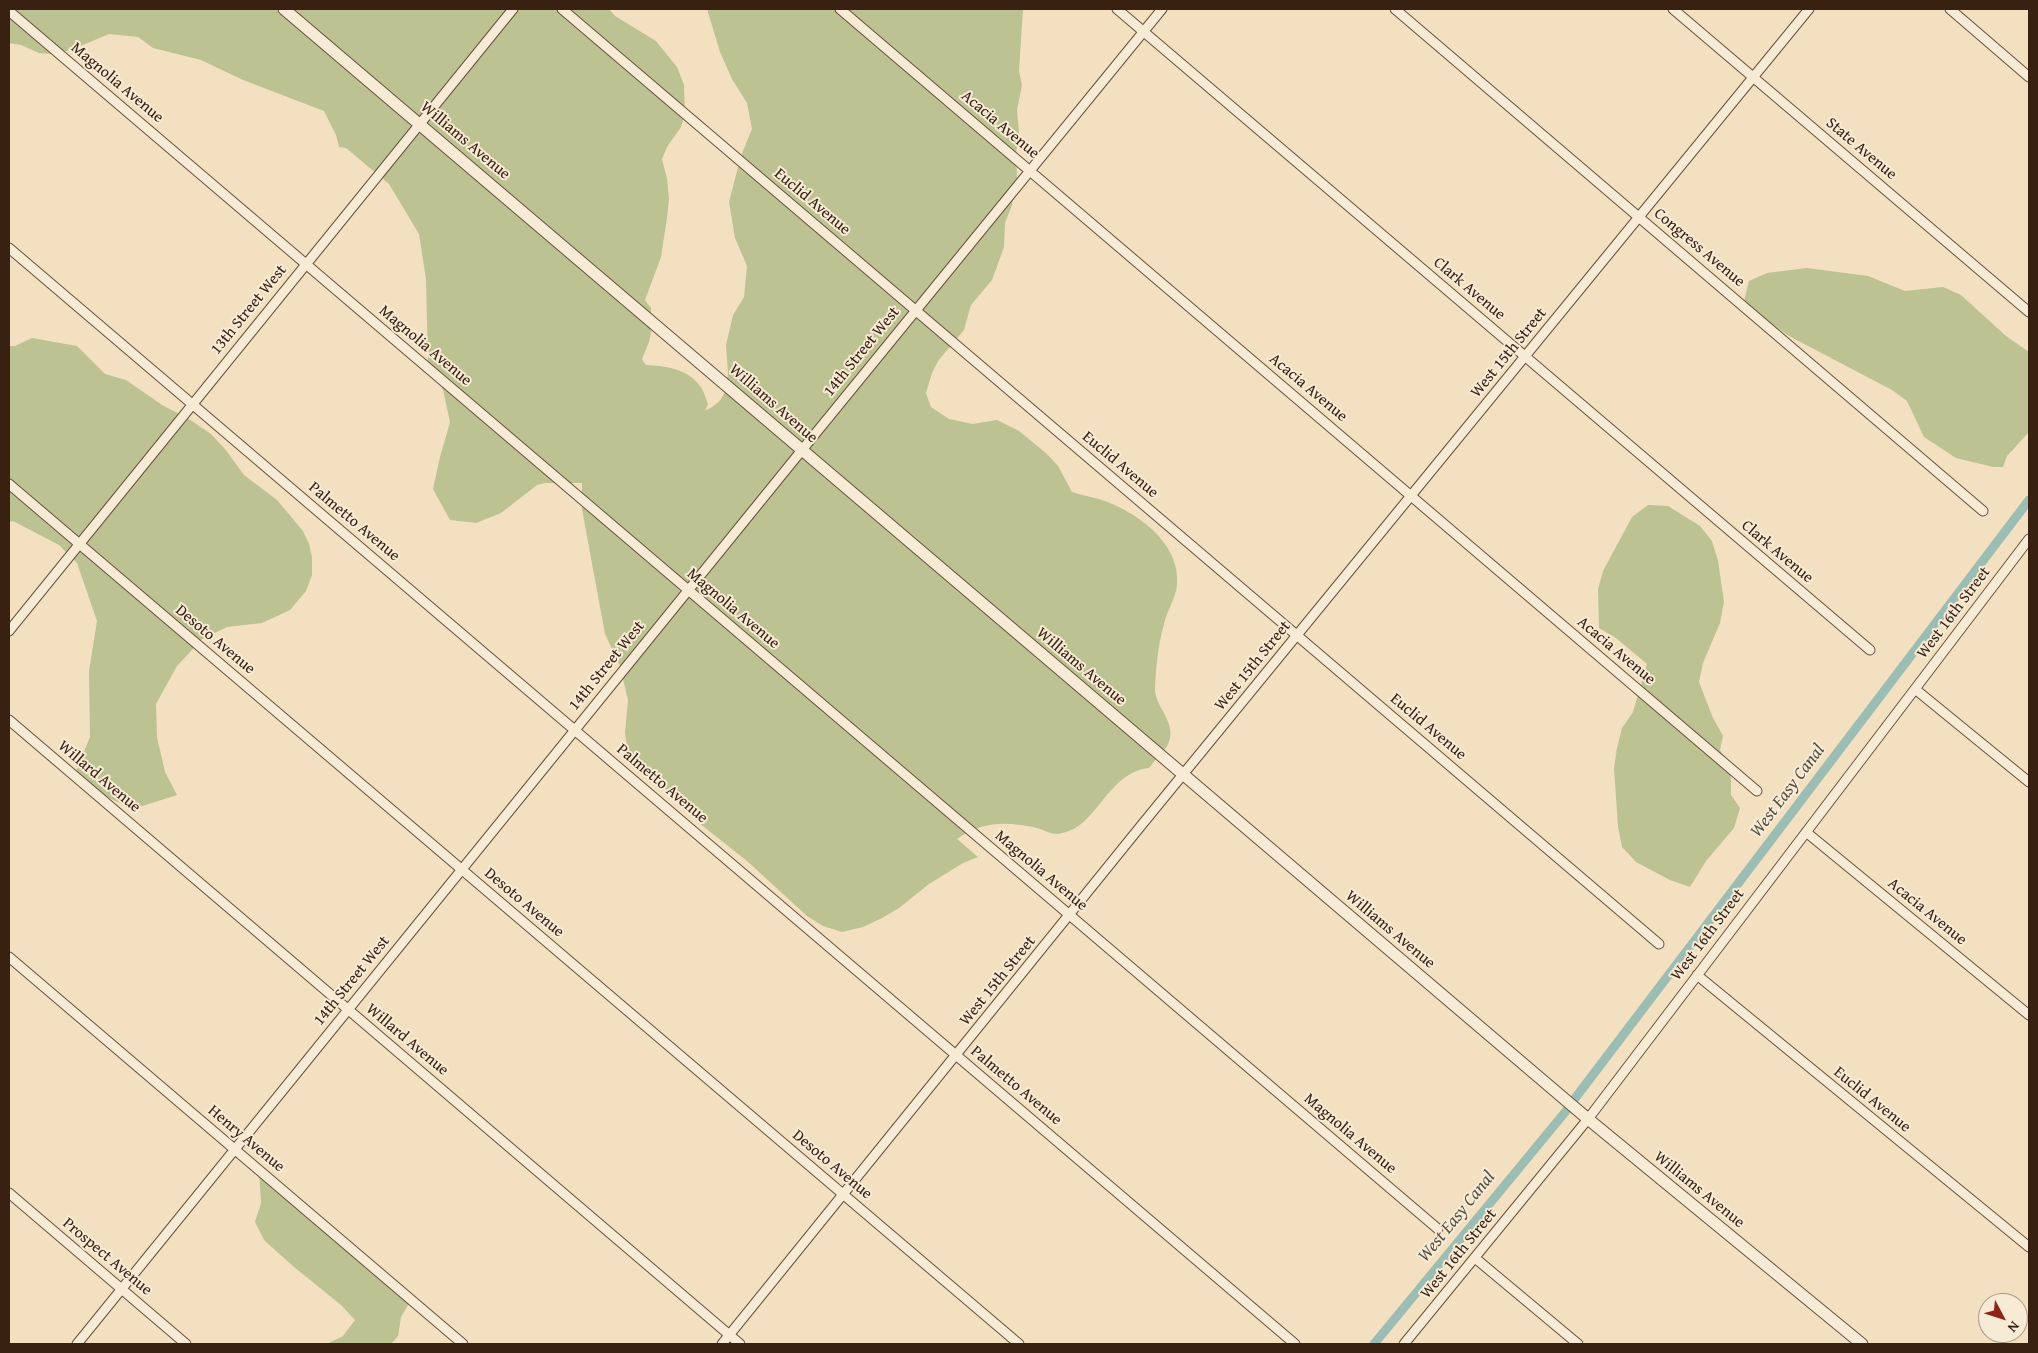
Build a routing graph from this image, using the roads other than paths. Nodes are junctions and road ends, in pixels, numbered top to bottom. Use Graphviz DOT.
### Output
graph roads {
  1 [pos="284,9"];
  2 [pos="513,9"];
  3 [pos="562,9"];
  4 [pos="840,9"];
  5 [pos="1118,9"];
  6 [pos="1162,9"];
  7 [pos="1395,9"];
  8 [pos="1673,9"];
  9 [pos="1810,9"];
  10 [pos="1950,9"];
  11 [pos="9,11"];
  12 [pos="1144,31"];
  13 [pos="1753,77"];
  14 [pos="2029,77"];
  15 [pos="420,124"];
  16 [pos="1030,171"];
  17 [pos="1639,217"];
  18 [pos="9,248"];
  19 [pos="306,264"];
  20 [pos="915,310"];
  21 [pos="2029,312"];
  22 [pos="1525,357"];
  23 [pos="193,404"];
  24 [pos="802,450"];
  25 [pos="9,484"];
  26 [pos="1411,496"];
  27 [pos="1983,511"];
  28 [pos="79,544"];
  29 [pos="2028,545"];
  30 [pos="688,590"];
  31 [pos="9,631"];
  32 [pos="1297,636"];
  33 [pos="1870,650"];
  34 [pos="1915,689"];
  35 [pos="9,720"];
  36 [pos="575,730"];
  37 [pos="1183,775"];
  38 [pos="2029,782"];
  39 [pos="1757,791"];
  40 [pos="1806,832"];
  41 [pos="461,870"];
  42 [pos="1070,916"];
  43 [pos="1659,944"];
  44 [pos="9,957"];
  45 [pos="1697,975"];
  46 [pos="348,1010"];
  47 [pos="2029,1016"];
  48 [pos="956,1055"];
  49 [pos="1588,1119"];
  50 [pos="235,1150"];
  51 [pos="9,1193"];
  52 [pos="843,1195"];
  53 [pos="1438,1229"];
  54 [pos="2029,1247"];
  55 [pos="1475,1258"];
  56 [pos="121,1290"];
  57 [pos="730,1335"];
  58 [pos="77,1344"];
  59 [pos="186,1344"];
  60 [pos="463,1344"];
  61 [pos="722,1344"];
  62 [pos="740,1344"];
  63 [pos="1019,1344"];
  64 [pos="1295,1344"];
  65 [pos="1404,1344"];
  66 [pos="1578,1344"];
  67 [pos="1862,1344"];
  1 -- 15 [label="street, Williams Avenue"];
  2 -- 15 [label="street, 13th Street West"];
  3 -- 20 [label="street, Euclid Avenue"];
  4 -- 16 [label="street, Acacia Avenue"];
  5 -- 12 [label="street, Clark Avenue"];
  6 -- 12 [label="street, 14th Street West"];
  7 -- 17 [label="street, Congress Avenue"];
  8 -- 13 [label="street, State Avenue"];
  9 -- 13 [label="street, West 15th Street"];
  10 -- 14 [label="street"];
  11 -- 19 [label="street, Magnolia Avenue"];
  12 -- 16 [label="street, 14th Street West"];
  12 -- 22 [label="street, Clark Avenue"];
  13 -- 17 [label="street, West 15th Street"];
  13 -- 21 [label="street, State Avenue"];
  15 -- 19 [label="street, 13th Street West"];
  15 -- 24 [label="street, Williams Avenue"];
  16 -- 20 [label="street, 14th Street West"];
  16 -- 26 [label="street, Acacia Avenue"];
  17 -- 22 [label="street, West 15th Street"];
  17 -- 27 [label="street, Congress Avenue"];
  18 -- 23 [label="street, Palmetto Avenue"];
  19 -- 23 [label="street, 13th Street West"];
  19 -- 30 [label="street, Magnolia Avenue"];
  20 -- 24 [label="street, 14th Street West"];
  20 -- 32 [label="street, Euclid Avenue"];
  22 -- 26 [label="street, West 15th Street"];
  22 -- 33 [label="street, Clark Avenue"];
  23 -- 28 [label="street, 13th Street West"];
  23 -- 36 [label="street, Palmetto Avenue"];
  24 -- 30 [label="street, 14th Street West"];
  24 -- 37 [label="street, Williams Avenue"];
  25 -- 28 [label="street, Desoto Avenue"];
  26 -- 32 [label="street, West 15th Street"];
  26 -- 39 [label="street, Acacia Avenue"];
  28 -- 31 [label="street, 13th Street West"];
  28 -- 41 [label="street, Desoto Avenue"];
  29 -- 34 [label="street, West 16th Street"];
  30 -- 36 [label="street, 14th Street West"];
  30 -- 42 [label="street, Magnolia Avenue"];
  32 -- 37 [label="street, West 15th Street"];
  32 -- 43 [label="street, Euclid Avenue"];
  34 -- 38 [label="street"];
  34 -- 40 [label="street, West 16th Street"];
  35 -- 46 [label="street, Willard Avenue"];
  36 -- 41 [label="street, 14th Street West"];
  36 -- 48 [label="street, Palmetto Avenue"];
  37 -- 42 [label="street, West 15th Street"];
  37 -- 49 [label="street, Williams Avenue"];
  40 -- 45 [label="street, West 16th Street"];
  40 -- 47 [label="street, Acacia Avenue"];
  41 -- 46 [label="street, 14th Street West"];
  41 -- 52 [label="street, Desoto Avenue"];
  42 -- 48 [label="street, West 15th Street"];
  42 -- 53 [label="street, Magnolia Avenue"];
  44 -- 50 [label="street, Henry Avenue"];
  45 -- 49 [label="street, West 16th Street"];
  45 -- 54 [label="street, Euclid Avenue"];
  46 -- 50 [label="street, 14th Street West"];
  46 -- 57 [label="street, Willard Avenue"];
  48 -- 52 [label="street, West 15th Street"];
  48 -- 64 [label="street, Palmetto Avenue"];
  49 -- 55 [label="street, West 16th Street"];
  49 -- 67 [label="street, Williams Avenue"];
  50 -- 56 [label="street, 14th Street West"];
  50 -- 60 [label="street, Henry Avenue"];
  51 -- 56 [label="street, Prospect Avenue"];
  52 -- 57 [label="street, West 15th Street"];
  52 -- 63 [label="street, Desoto Avenue"];
  55 -- 65 [label="street, West 16th Street"];
  55 -- 66 [label="street"];
  56 -- 58 [label="street, 14th Street West"];
  56 -- 59 [label="street, Prospect Avenue"];
  57 -- 61 [label="street, West 15th Street"];
  57 -- 62 [label="street, Willard Avenue"];
}
